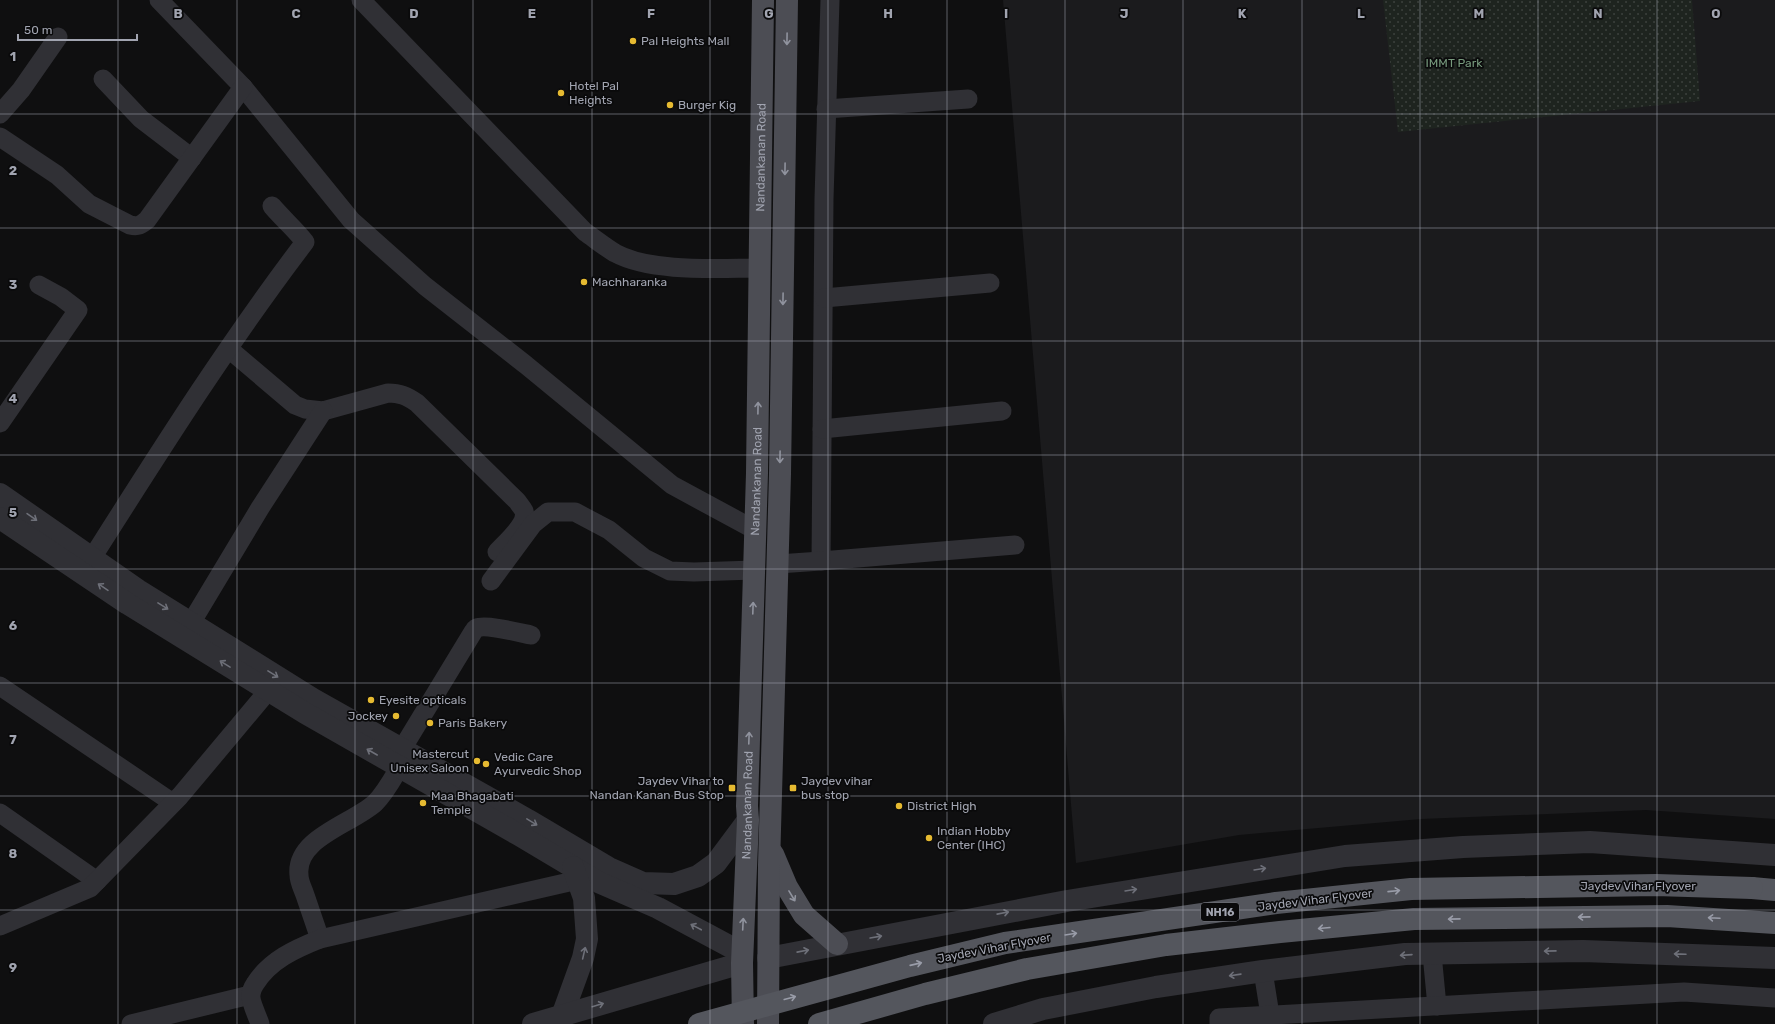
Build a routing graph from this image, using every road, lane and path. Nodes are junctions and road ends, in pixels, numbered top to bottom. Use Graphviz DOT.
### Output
graph roads {
  1 [pos="159,0"];
  2 [pos="361,0"];
  3 [pos="764,0"];
  4 [pos="788,0"];
  5 [pos="830,0"];
  6 [pos="58,37"];
  7 [pos="103,79"];
  8 [pos="243,87"];
  9 [pos="968,99"];
  10 [pos="826,109"];
  11 [pos="0,114"];
  12 [pos="0,137"];
  13 [pos="192,158"];
  14 [pos="272,206"];
  15 [pos="760,268"];
  16 [pos="990,283"];
  17 [pos="39,285"];
  18 [pos="824,298"];
  19 [pos="229,350"];
  20 [pos="1002,411"];
  21 [pos="322,412"];
  22 [pos="0,423"];
  23 [pos="822,429"];
  24 [pos="0,494"];
  25 [pos="0,518"];
  26 [pos="756,530"];
  27 [pos="1015,545"];
  28 [pos="497,552"];
  29 [pos="92,558"];
  30 [pos="822,561"];
  31 [pos="778,564"];
  32 [pos="754,570"];
  33 [pos="491,581"];
  34 [pos="133,597"];
  35 [pos="191,623"];
  36 [pos="531,635"];
  37 [pos="0,686"];
  38 [pos="268,691"];
  39 [pos="401,758"];
  40 [pos="173,803"];
  41 [pos="0,813"];
  42 [pos="748,820"];
  43 [pos="770,848"];
  44 [pos="1775,855"];
  45 [pos="575,873"];
  46 [pos="97,880"];
  47 [pos="1775,890"];
  48 [pos="1775,923"];
  49 [pos="0,926"];
  50 [pos="320,939"];
  51 [pos="837,944"];
  52 [pos="1432,954"];
  53 [pos="742,958"];
  54 [pos="768,958"];
  55 [pos="1775,958"];
  56 [pos="1263,971"];
  57 [pos="250,995"];
  58 [pos="1775,998"];
  59 [pos="1437,1006"];
  60 [pos="1270,1015"];
  61 [pos="1413,1015"];
  62 [pos="562,1016"];
  63 [pos="131,1024"];
  64 [pos="260,1024"];
  65 [pos="534,1024"];
  66 [pos="699,1024"];
  67 [pos="743,1024"];
  68 [pos="768,1024"];
  69 [pos="818,1024"];
  70 [pos="994,1024"];
  71 [pos="1219,1024"];
  1 -- 8 [label="street"];
  2 -- 15 [label="street"];
  3 -- 15 [label="main road, Nandankanan Road"];
  4 -- 31 [label="main road, Nandankanan Road, one-way"];
  5 -- 10 [label="street"];
  6 -- 11 [label="street"];
  7 -- 13 [label="street"];
  8 -- 13 [label="street"];
  8 -- 26 [label="street"];
  9 -- 10 [label="street"];
  10 -- 18 [label="street"];
  12 -- 13 [label="street"];
  14 -- 19 [label="street"];
  26 -- 15 [label="main road, Nandankanan Road, one-way"];
  16 -- 18 [label="street"];
  17 -- 22 [label="street"];
  18 -- 23 [label="street"];
  19 -- 21 [label="street"];
  19 -- 29 [label="street"];
  20 -- 23 [label="street"];
  21 -- 28 [label="street"];
  21 -- 35 [label="street"];
  23 -- 30 [label="street"];
  24 -- 29 [label="street, one-way"];
  34 -- 25 [label="street, one-way"];
  26 -- 32 [label="main road, Nandankanan Road"];
  27 -- 30 [label="street"];
  29 -- 34 [label="street"];
  30 -- 31 [label="street"];
  31 -- 43 [label="main road, Nandankanan Road"];
  32 -- 33 [label="street"];
  42 -- 32 [label="main road, Nandankanan Road, one-way"];
  34 -- 35 [label="street, one-way"];
  38 -- 34 [label="street, one-way"];
  35 -- 39 [label="street, one-way"];
  36 -- 39 [label="street"];
  37 -- 40 [label="street"];
  39 -- 38 [label="street, one-way"];
  38 -- 40 [label="street"];
  39 -- 42 [label="street, one-way"];
  39 -- 45 [label="street"];
  39 -- 50 [label="street"];
  40 -- 46 [label="street"];
  41 -- 46 [label="street"];
  53 -- 42 [label="main road, Nandankanan Road, one-way"];
  43 -- 51 [label="main road, one-way"];
  43 -- 54 [label="main road, Nandankanan Road"];
  51 -- 44 [label="street, one-way"];
  45 -- 50 [label="street"];
  53 -- 45 [label="street, one-way"];
  62 -- 45 [label="street, one-way"];
  46 -- 49 [label="street"];
  66 -- 47 [label="highway, Jaydev Vihar Flyover / NH16, one-way, bridge"];
  48 -- 69 [label="highway, NH16, one-way"];
  50 -- 57 [label="street"];
  54 -- 51 [label="street, one-way"];
  55 -- 52 [label="street, one-way"];
  52 -- 56 [label="street, one-way"];
  52 -- 59 [label="street"];
  62 -- 53 [label="street, one-way"];
  53 -- 67 [label="main road, Nandankanan Road"];
  54 -- 68 [label="main road, Nandankanan Road"];
  56 -- 60 [label="street"];
  56 -- 70 [label="street, one-way"];
  57 -- 63 [label="street"];
  57 -- 64 [label="street"];
  58 -- 59 [label="street"];
  59 -- 61 [label="street"];
  60 -- 61 [label="street"];
  60 -- 71 [label="street"];
  62 -- 65 [label="street"];
}
